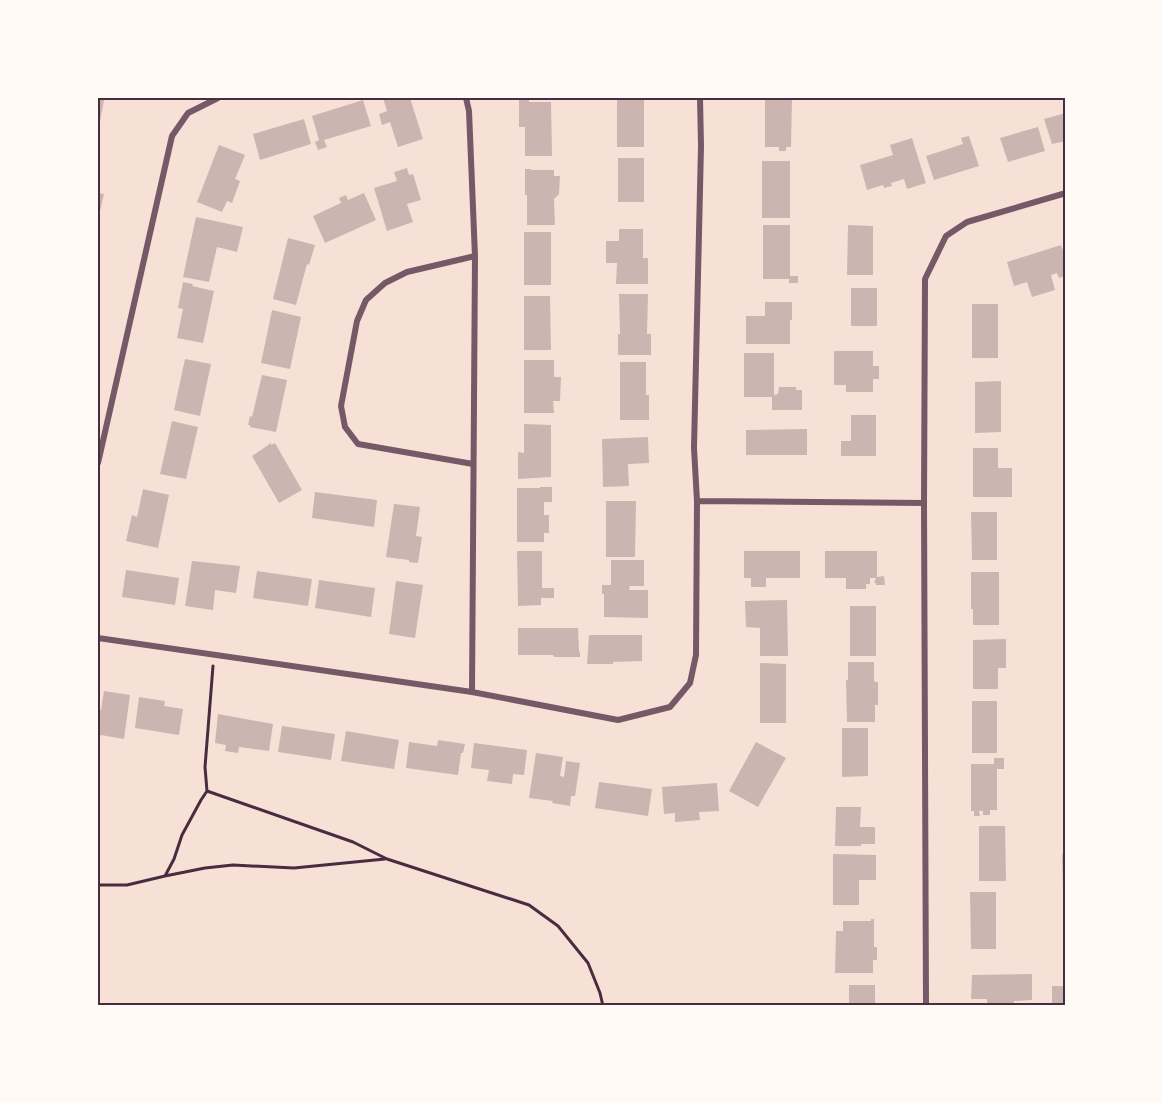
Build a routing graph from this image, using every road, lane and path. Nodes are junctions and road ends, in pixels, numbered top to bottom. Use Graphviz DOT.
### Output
graph roads {
  1 [pos="218,98"];
  2 [pos="466,98"];
  3 [pos="700,98"];
  4 [pos="1065,193"];
  5 [pos="475,256"];
  6 [pos="98,463"];
  7 [pos="473,464"];
  8 [pos="697,501"];
  9 [pos="924,503"];
  10 [pos="98,638"];
  11 [pos="213,655"];
  12 [pos="472,692"];
  13 [pos="207,791"];
  14 [pos="387,859"];
  15 [pos="165,876"];
  16 [pos="98,885"];
  17 [pos="603,1005"];
  18 [pos="926,1005"];
  1 -- 6 [label="street"];
  2 -- 5 [label="street"];
  3 -- 8 [label="street"];
  4 -- 9 [label="street"];
  5 -- 7 [label="street"];
  5 -- 7 [label="street"];
  7 -- 12 [label="street"];
  8 -- 9 [label="street"];
  8 -- 12 [label="street"];
  9 -- 18 [label="street"];
  10 -- 11 [label="street"];
  11 -- 12 [label="street"];
  11 -- 13 [label="path"];
  13 -- 14 [label="path"];
  13 -- 15 [label="path"];
  14 -- 15 [label="path"];
  14 -- 17 [label="path"];
  15 -- 16 [label="path"];
}
